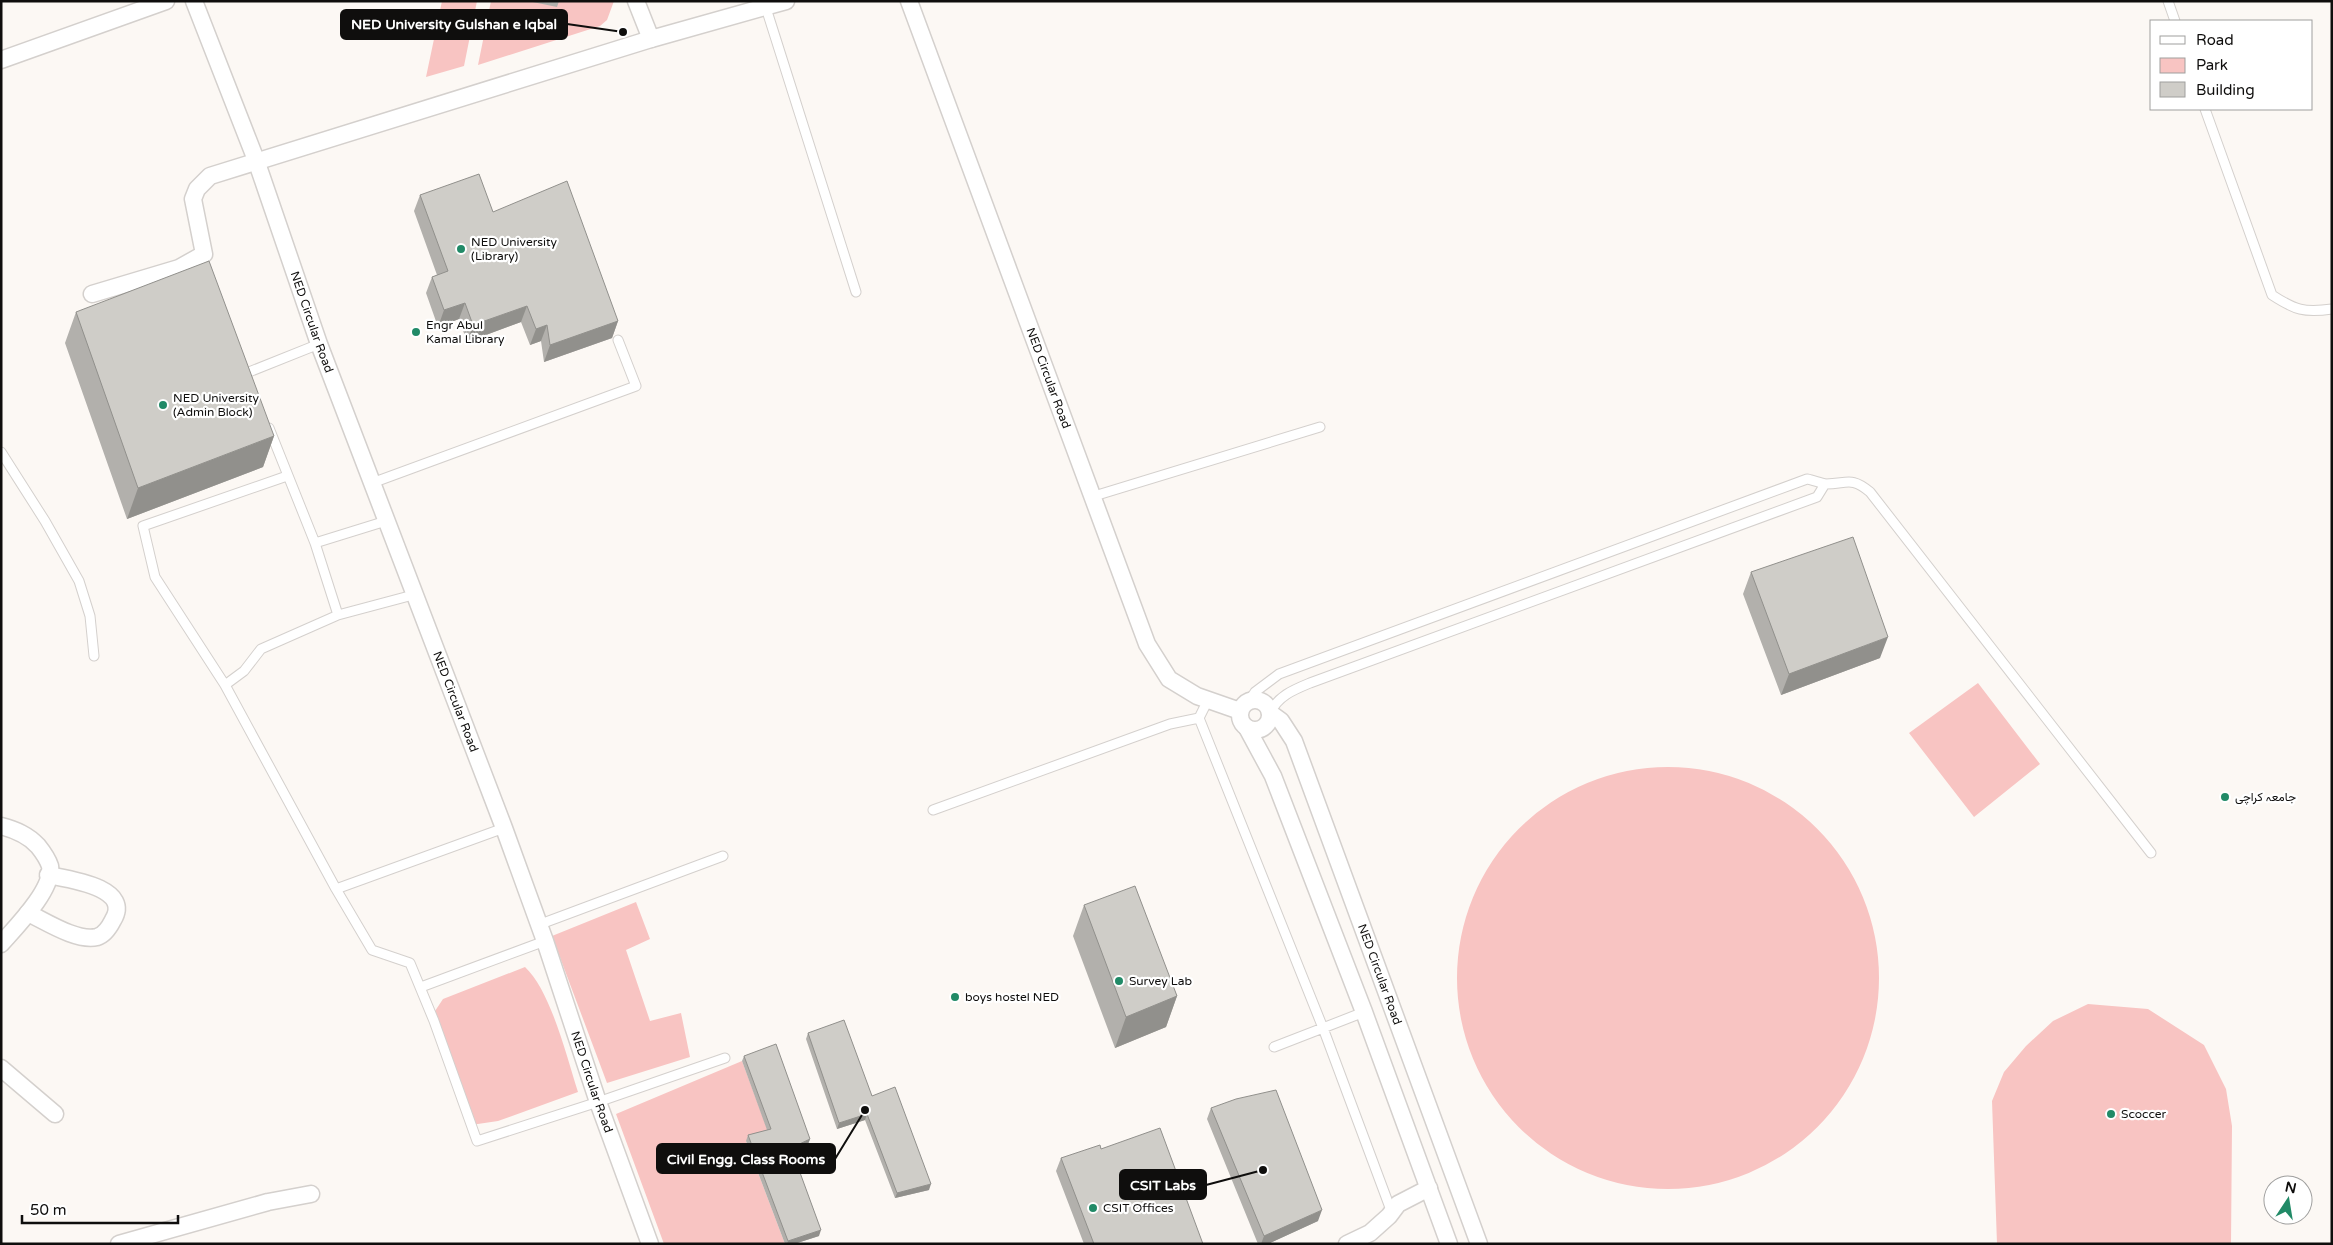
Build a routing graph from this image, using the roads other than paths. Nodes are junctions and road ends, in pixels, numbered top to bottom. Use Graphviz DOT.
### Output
graph roads {
  1 [pos="166,1"];
  2 [pos="194,1"];
  3 [pos="636,1"];
  4 [pos="786,1"];
  5 [pos="909,1"];
  6 [pos="2168,1"];
  7 [pos="766,8"];
  8 [pos="2175,20"];
  9 [pos="651,39"];
  10 [pos="1,60"];
  11 [pos="2205,110"];
  12 [pos="256,160"];
  13 [pos="856,292"];
  14 [pos="92,294"];
  15 [pos="2332,308"];
  16 [pos="618,340"];
  17 [pos="319,344"];
  18 [pos="245,363"];
  19 [pos="265,415"];
  20 [pos="1320,427"];
  21 [pos="1,452"];
  22 [pos="287,476"];
  23 [pos="372,483"];
  24 [pos="1825,484"];
  25 [pos="1091,497"];
  26 [pos="386,521"];
  27 [pos="315,544"];
  28 [pos="413,595"];
  29 [pos="338,615"];
  30 [pos="94,656"];
  31 [pos="225,685"];
  32 [pos="1208,700"];
  33 [pos="1245,706"];
  34 [pos="1270,713"];
  35 [pos="1199,718"];
  36 [pos="1247,728"];
  37 [pos="933,810"];
  38 [pos="1,826"];
  39 [pos="504,828"];
  40 [pos="2151,853"];
  41 [pos="723,856"];
  42 [pos="48,875"];
  43 [pos="336,889"];
  44 [pos="28,913"];
  45 [pos="538,925"];
  46 [pos="545,941"];
  47 [pos="1,944"];
  48 [pos="421,987"];
  49 [pos="1364,1012"];
  50 [pos="1323,1028"];
  51 [pos="1274,1047"];
  52 [pos="725,1058"];
  53 [pos="1,1068"];
  54 [pos="598,1102"];
  55 [pos="54,1114"];
  56 [pos="1429,1188"];
  57 [pos="311,1194"];
  58 [pos="1392,1213"];
  59 [pos="119,1244"];
  60 [pos="650,1244"];
  61 [pos="1347,1244"];
  62 [pos="1449,1244"];
  63 [pos="1479,1244"];
  1 -- 10 [label="street"];
  2 -- 12 [label="street, NED Circular Road"];
  3 -- 9 [label="street"];
  4 -- 7 [label="street"];
  5 -- 25 [label="street, NED Circular Road"];
  6 -- 8 [label="lane"];
  7 -- 9 [label="street"];
  7 -- 13 [label="lane"];
  9 -- 12 [label="street"];
  11 -- 15 [label="lane"];
  12 -- 14 [label="street"];
  12 -- 17 [label="street, NED Circular Road"];
  16 -- 23 [label="lane"];
  17 -- 18 [label="lane"];
  17 -- 23 [label="street, NED Circular Road"];
  19 -- 22 [label="lane"];
  20 -- 25 [label="lane"];
  21 -- 30 [label="lane"];
  22 -- 27 [label="lane"];
  22 -- 31 [label="lane"];
  23 -- 26 [label="street, NED Circular Road"];
  24 -- 33 [label="lane"];
  24 -- 34 [label="lane"];
  24 -- 40 [label="lane"];
  25 -- 32 [label="street, NED Circular Road"];
  26 -- 27 [label="lane"];
  26 -- 28 [label="street, NED Circular Road"];
  27 -- 29 [label="lane"];
  28 -- 29 [label="lane"];
  28 -- 39 [label="street, NED Circular Road"];
  29 -- 31 [label="lane"];
  31 -- 43 [label="lane"];
  32 -- 33 [label="street, NED Circular Road"];
  32 -- 35 [label="lane"];
  33 -- 34 [label="street"];
  33 -- 36 [label="street"];
  34 -- 36 [label="street"];
  34 -- 63 [label="street, NED Circular Road"];
  35 -- 37 [label="lane"];
  35 -- 50 [label="lane"];
  36 -- 49 [label="street"];
  38 -- 42 [label="street"];
  39 -- 43 [label="lane"];
  39 -- 45 [label="street, NED Circular Road"];
  41 -- 45 [label="lane"];
  42 -- 44 [label="street"];
  42 -- 44 [label="street"];
  43 -- 48 [label="lane"];
  44 -- 47 [label="street"];
  45 -- 46 [label="street, NED Circular Road"];
  46 -- 48 [label="lane"];
  46 -- 54 [label="street, NED Circular Road"];
  48 -- 54 [label="lane"];
  49 -- 50 [label="lane"];
  49 -- 56 [label="street"];
  50 -- 51 [label="lane"];
  50 -- 58 [label="lane"];
  52 -- 54 [label="lane"];
  53 -- 55 [label="street"];
  54 -- 60 [label="street, NED Circular Road"];
  56 -- 58 [label="street"];
  56 -- 62 [label="street"];
  57 -- 59 [label="street"];
  58 -- 61 [label="street"];
}
